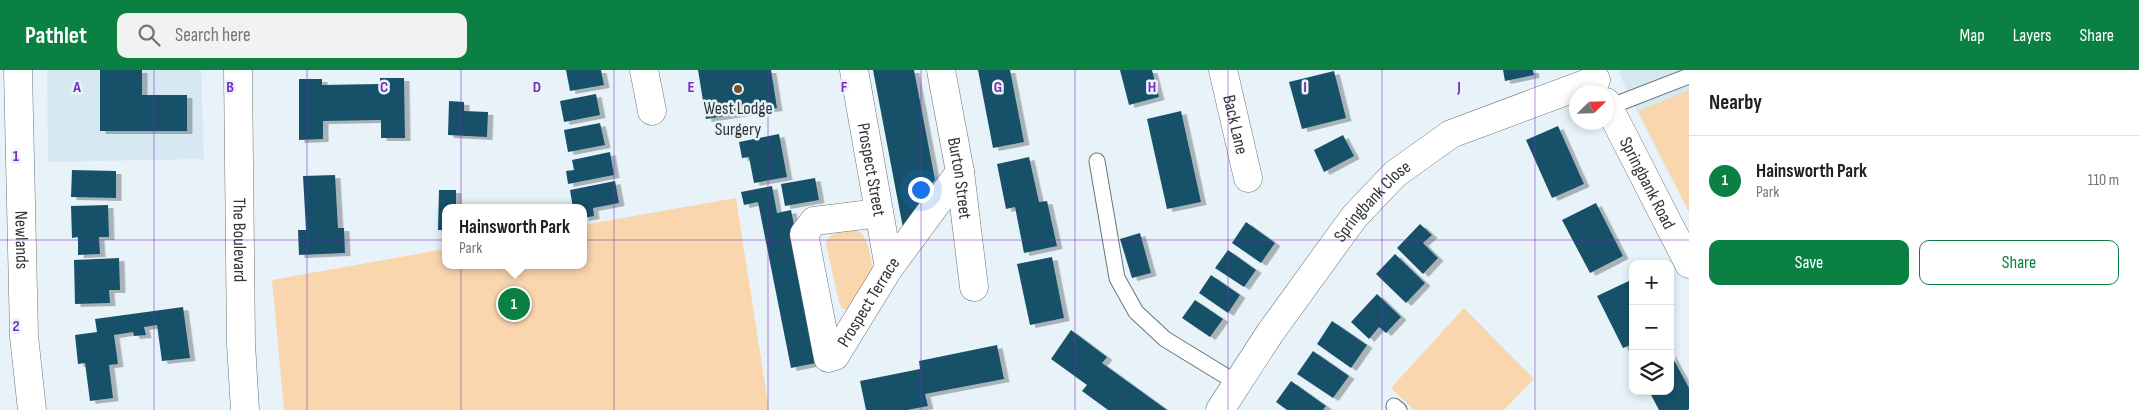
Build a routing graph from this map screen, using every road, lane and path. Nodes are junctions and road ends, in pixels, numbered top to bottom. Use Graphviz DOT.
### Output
graph roads {
  1 [pos="18,70"];
  2 [pos="238,70"];
  3 [pos="644,70"];
  4 [pos="854,70"];
  5 [pos="941,70"];
  6 [pos="1223,70"];
  7 [pos="1689,76"];
  8 [pos="1614,88"];
  9 [pos="1569,100"];
  10 [pos="652,111"];
  11 [pos="1614,114"];
  12 [pos="1096,161"];
  13 [pos="960,172"];
  14 [pos="1248,178"];
  15 [pos="879,213"];
  16 [pos="1689,264"];
  17 [pos="889,268"];
  18 [pos="974,287"];
  19 [pos="1236,382"];
  20 [pos="32,410"];
  21 [pos="245,410"];
  22 [pos="1220,410"];
  1 -- 20 [label="street, Newlands"];
  2 -- 21 [label="street, The Boulevard"];
  3 -- 10 [label="street"];
  4 -- 15 [label="street, Prospect Street"];
  5 -- 13 [label="street, Burton Street"];
  6 -- 14 [label="street, Back Lane"];
  7 -- 8 [label="lane"];
  9 -- 19 [label="street, Springbank Close"];
  11 -- 16 [label="street, Springbank Road"];
  12 -- 19 [label="lane"];
  13 -- 17 [label="street, Prospect Terrace"];
  13 -- 18 [label="street, Burton Street"];
  15 -- 17 [label="street, Prospect Street"];
  15 -- 17 [label="street, Prospect Terrace"];
  19 -- 22 [label="street, Springbank Close"];
}
